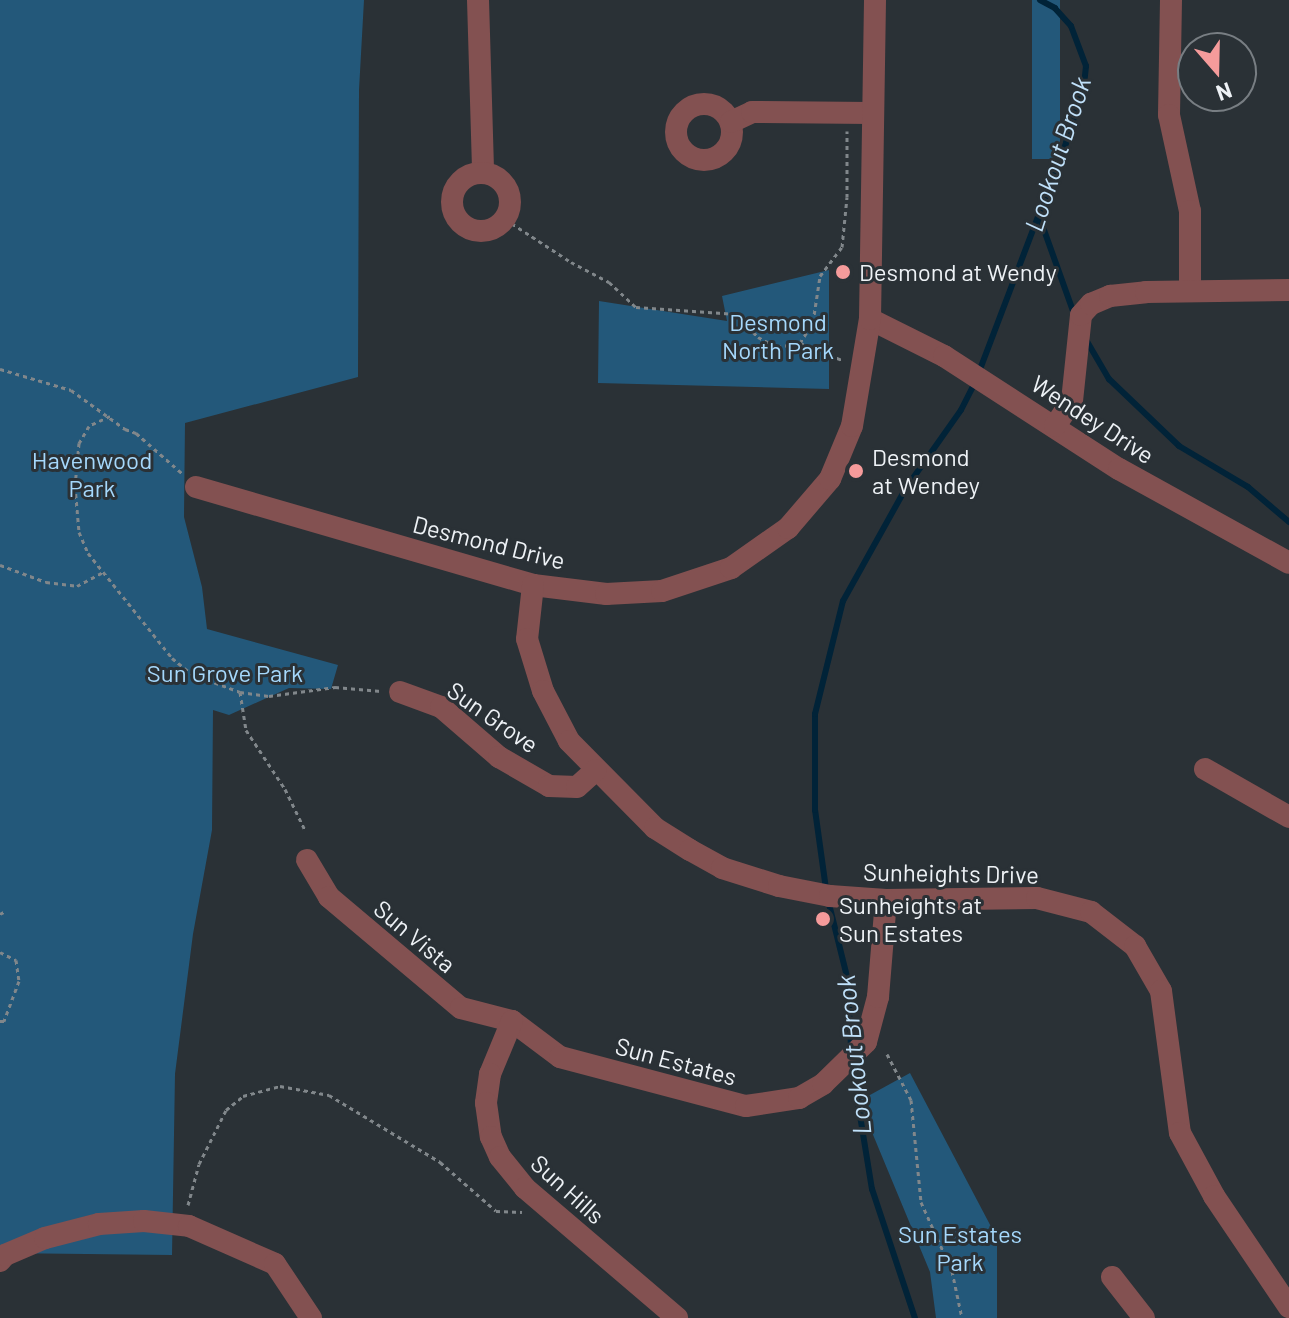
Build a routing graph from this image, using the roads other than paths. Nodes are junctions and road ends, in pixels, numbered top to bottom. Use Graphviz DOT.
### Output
graph roads {
  1 [pos="478,0"];
  2 [pos="875,0"];
  3 [pos="1171,0"];
  4 [pos="871,113"];
  5 [pos="731,122"];
  6 [pos="483,173"];
  7 [pos="1190,290"];
  8 [pos="1289,290"];
  9 [pos="870,319"];
  10 [pos="1055,426"];
  11 [pos="196,487"];
  12 [pos="1289,563"];
  13 [pos="533,585"];
  14 [pos="400,692"];
  15 [pos="1205,769"];
  16 [pos="596,770"];
  17 [pos="1289,817"];
  18 [pos="307,860"];
  19 [pos="886,900"];
  20 [pos="512,1021"];
  21 [pos="0,1261"];
  22 [pos="1112,1277"];
  23 [pos="1289,1307"];
  24 [pos="311,1318"];
  25 [pos="677,1318"];
  26 [pos="1144,1318"];
  1 -- 6 [label="street"];
  2 -- 4 [label="street, Desmond Drive"];
  3 -- 7 [label="street"];
  4 -- 5 [label="street"];
  4 -- 9 [label="street, Desmond Drive"];
  6 -- 6 [label="street"];
  7 -- 8 [label="street"];
  7 -- 10 [label="street"];
  9 -- 10 [label="street, Wendey Drive"];
  9 -- 13 [label="street, Desmond Drive"];
  10 -- 12 [label="street, Wendey Drive"];
  11 -- 13 [label="street, Desmond Drive"];
  13 -- 16 [label="street, Sunheights Drive"];
  14 -- 16 [label="street, Sun Grove"];
  15 -- 17 [label="street"];
  16 -- 19 [label="street, Sunheights Drive"];
  18 -- 20 [label="street, Sun Vista"];
  19 -- 20 [label="street, Sun Estates"];
  19 -- 23 [label="street, Sunheights Drive"];
  20 -- 25 [label="street, Sun Hills"];
  21 -- 24 [label="street"];
  22 -- 26 [label="street"];
}
